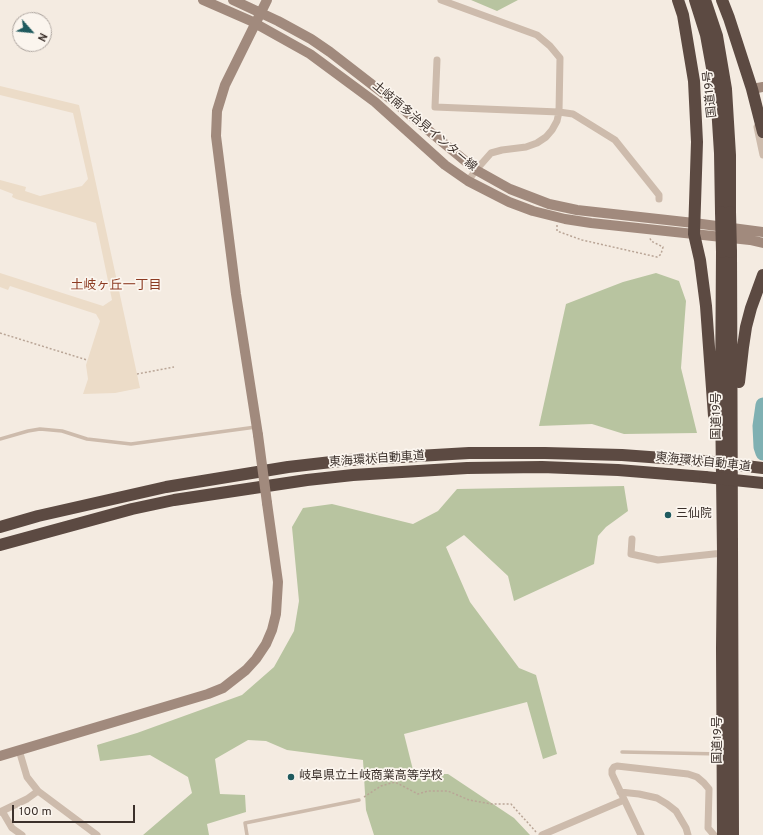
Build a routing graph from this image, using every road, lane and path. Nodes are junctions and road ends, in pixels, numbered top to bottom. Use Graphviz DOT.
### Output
graph roads {
  1 [pos="203,0"];
  2 [pos="233,0"];
  3 [pos="267,0"];
  4 [pos="441,0"];
  5 [pos="678,0"];
  6 [pos="695,0"];
  7 [pos="705,0"];
  8 [pos="722,0"];
  9 [pos="261,12"];
  10 [pos="256,23"];
  11 [pos="437,60"];
  12 [pos="758,88"];
  13 [pos="559,112"];
  14 [pos="763,132"];
  15 [pos="763,155"];
  16 [pos="476,170"];
  17 [pos="468,181"];
  18 [pos="659,199"];
  19 [pos="726,212"];
  20 [pos="557,225"];
  21 [pos="694,228"];
  22 [pos="763,232"];
  23 [pos="650,237"];
  24 [pos="763,243"];
  25 [pos="726,252"];
  26 [pos="763,275"];
  27 [pos="0,333"];
  28 [pos="88,360"];
  29 [pos="174,367"];
  30 [pos="137,374"];
  31 [pos="257,431"];
  32 [pos="0,439"];
  33 [pos="763,468"];
  34 [pos="722,474"];
  35 [pos="763,483"];
  36 [pos="732,524"];
  37 [pos="0,527"];
  38 [pos="632,539"];
  39 [pos="0,545"];
  40 [pos="723,553"];
  41 [pos="19,750"];
  42 [pos="622,752"];
  43 [pos="722,754"];
  44 [pos="0,756"];
  45 [pos="38,792"];
  46 [pos="620,792"];
  47 [pos="359,800"];
  48 [pos="624,800"];
  49 [pos="1,811"];
  50 [pos="22,835"];
  51 [pos="97,835"];
  52 [pos="247,835"];
  53 [pos="538,835"];
  54 [pos="542,835"];
  55 [pos="641,835"];
  56 [pos="688,835"];
  57 [pos="714,835"];
  58 [pos="722,835"];
  59 [pos="733,835"];
  1 -- 10 [label="main road, 土岐南多治見インター線"];
  2 -- 9 [label="main road, 土岐南多治見インター線"];
  3 -- 9 [label="main road"];
  4 -- 13 [label="street"];
  5 -- 21 [label="highway"];
  6 -- 19 [label="highway, 国道19号"];
  7 -- 19 [label="highway, 国道19号"];
  8 -- 12 [label="highway"];
  9 -- 10 [label="main road"];
  9 -- 16 [label="main road, 土岐南多治見インター線"];
  10 -- 17 [label="main road, 土岐南多治見インター線"];
  10 -- 31 [label="main road"];
  11 -- 13 [label="street"];
  12 -- 14 [label="highway"];
  12 -- 15 [label="street"];
  13 -- 16 [label="street"];
  13 -- 18 [label="street"];
  16 -- 17 [label="street"];
  16 -- 21 [label="main road, 土岐南多治見インター線"];
  17 -- 21 [label="main road, 土岐南多治見インター線"];
  19 -- 25 [label="highway, 国道19号, bridge"];
  20 -- 23 [label="path"];
  21 -- 22 [label="main road"];
  21 -- 24 [label="main road"];
  21 -- 34 [label="highway"];
  25 -- 34 [label="highway, 国道19号"];
  25 -- 36 [label="highway, 国道19号"];
  26 -- 36 [label="highway"];
  27 -- 28 [label="path"];
  29 -- 30 [label="path"];
  31 -- 32 [label="lane"];
  31 -- 41 [label="main road, bridge"];
  33 -- 37 [label="highway, 東海環状自動車道, bridge"];
  34 -- 40 [label="highway, 国道19号"];
  35 -- 39 [label="highway, 東海環状自動車道, bridge"];
  36 -- 59 [label="highway, 国道19号"];
  38 -- 40 [label="street"];
  40 -- 43 [label="highway, 国道19号"];
  41 -- 44 [label="main road"];
  41 -- 45 [label="street"];
  42 -- 43 [label="lane"];
  43 -- 58 [label="highway, 国道19号"];
  45 -- 49 [label="street"];
  45 -- 51 [label="street"];
  46 -- 48 [label="street"];
  46 -- 56 [label="street"];
  46 -- 57 [label="street"];
  47 -- 52 [label="lane"];
  47 -- 53 [label="path"];
  48 -- 54 [label="street"];
  48 -- 55 [label="street"];
  49 -- 50 [label="street"];
}
